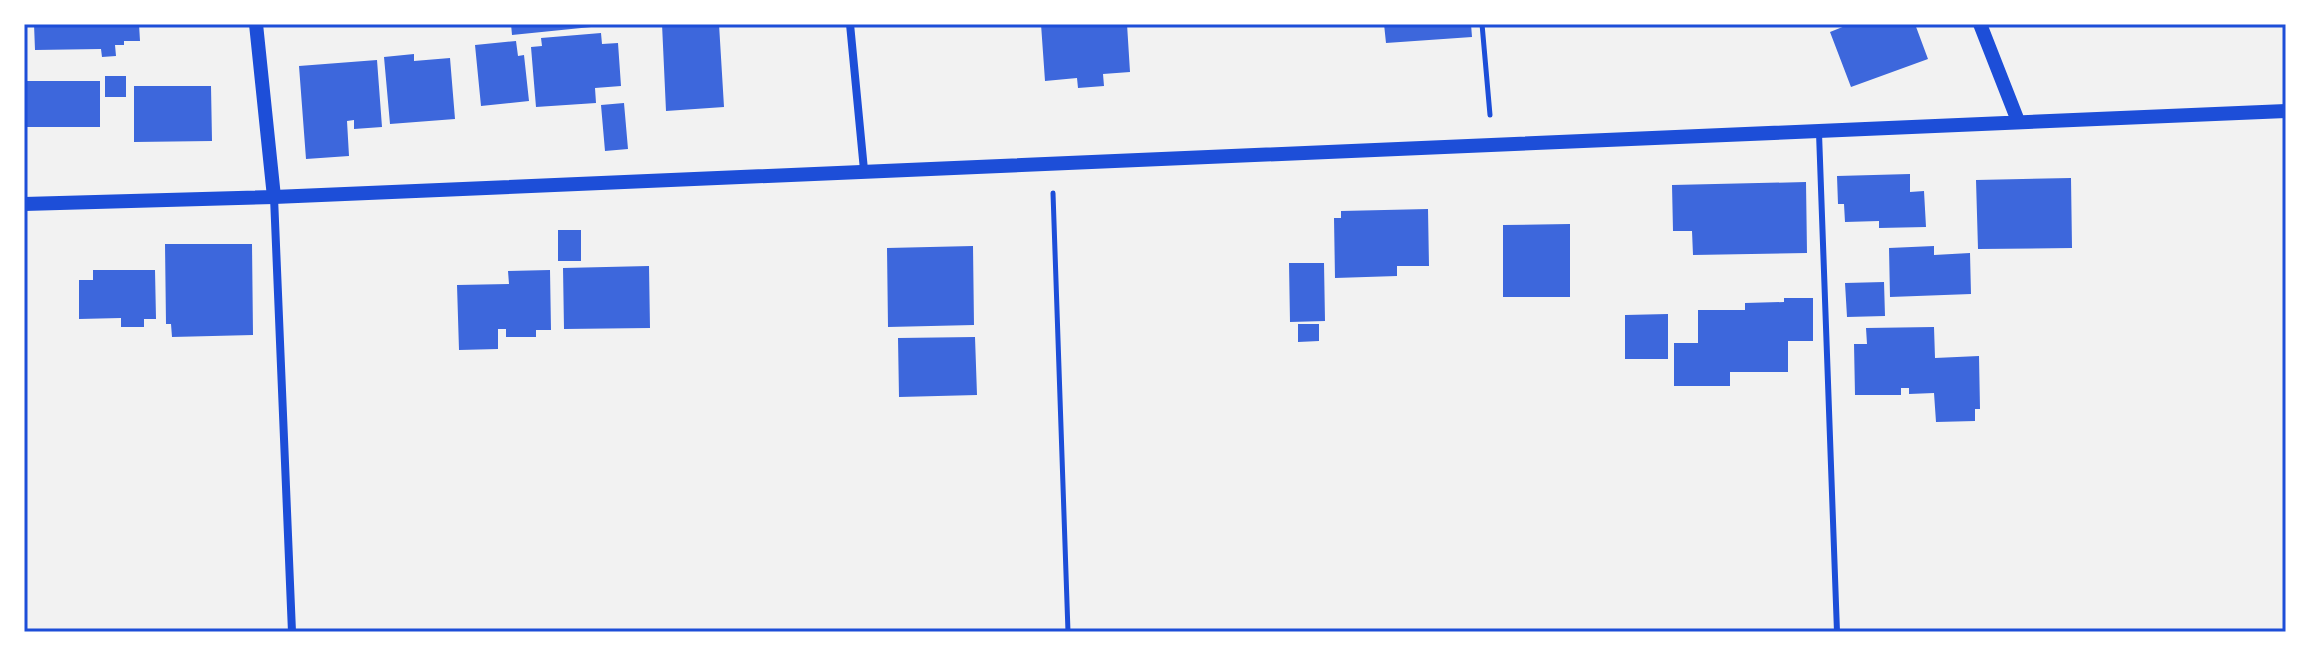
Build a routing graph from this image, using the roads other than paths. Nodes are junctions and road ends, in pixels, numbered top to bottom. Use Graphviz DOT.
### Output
graph roads {
  1 [pos="256,24"];
  2 [pos="850,24"];
  3 [pos="1980,24"];
  4 [pos="2286,111"];
  5 [pos="2018,121"];
  6 [pos="1819,129"];
  7 [pos="864,170"];
  8 [pos="274,197"];
  9 [pos="24,204"];
  10 [pos="292,632"];
  11 [pos="1837,632"];
  1 -- 8 [label="street"];
  2 -- 7 [label="street"];
  3 -- 5 [label="street"];
  4 -- 5 [label="street"];
  5 -- 6 [label="street"];
  6 -- 7 [label="street"];
  6 -- 11 [label="lane"];
  7 -- 8 [label="street"];
  8 -- 9 [label="street"];
  8 -- 10 [label="street"];
}
